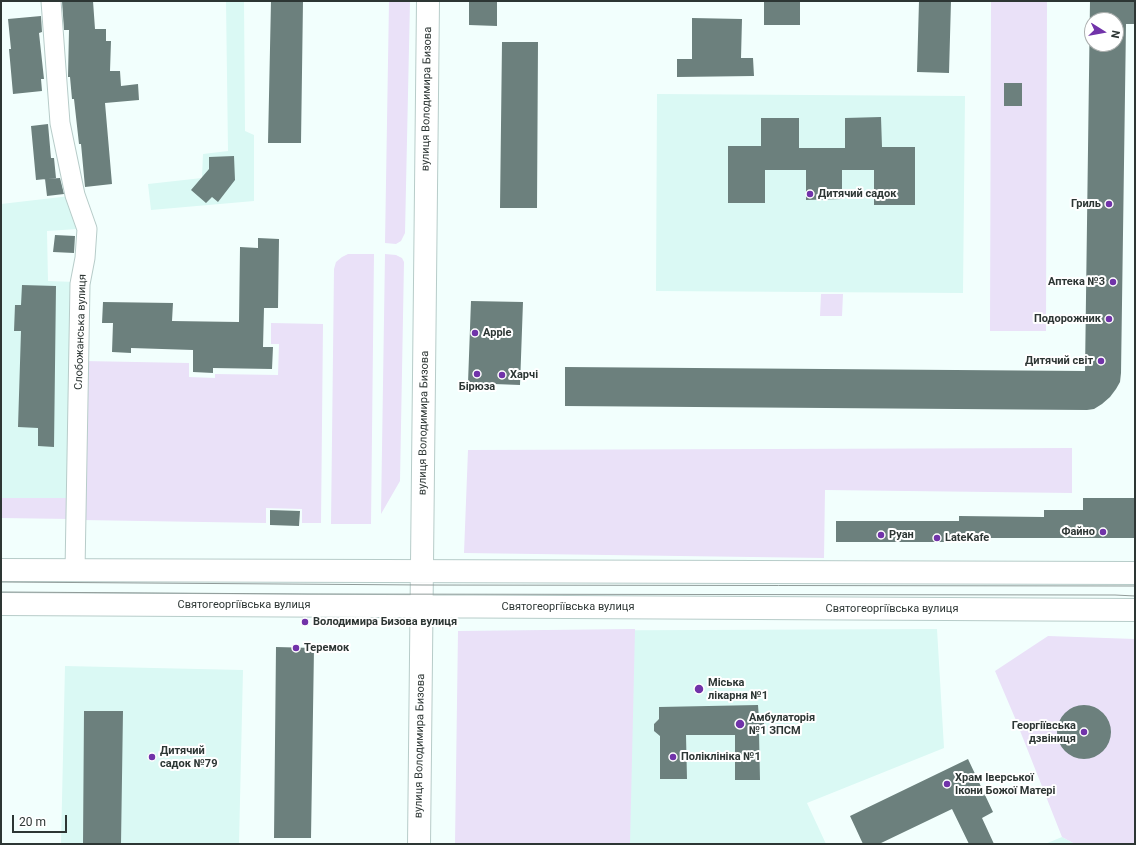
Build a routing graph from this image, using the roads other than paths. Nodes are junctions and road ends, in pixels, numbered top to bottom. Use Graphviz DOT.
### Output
graph roads {
  1 [pos="51,1"];
  2 [pos="428,1"];
  3 [pos="1,570"];
  4 [pos="76,571"];
  5 [pos="422,572"];
  6 [pos="1135,572"];
  7 [pos="1,604"];
  8 [pos="422,606"];
  9 [pos="1135,610"];
  10 [pos="419,844"];
  1 -- 4 [label="street, Слобожанська вулиця"];
  2 -- 5 [label="main road, вулиця Володимира Бизова"];
  3 -- 4 [label="main road"];
  4 -- 5 [label="main road"];
  5 -- 6 [label="main road"];
  5 -- 8 [label="main road, вулиця Володимира Бизова"];
  7 -- 8 [label="main road, Святогеоргіївська вулиця"];
  8 -- 9 [label="main road, Святогеоргіївська вулиця"];
  8 -- 10 [label="main road, вулиця Володимира Бизова"];
}
